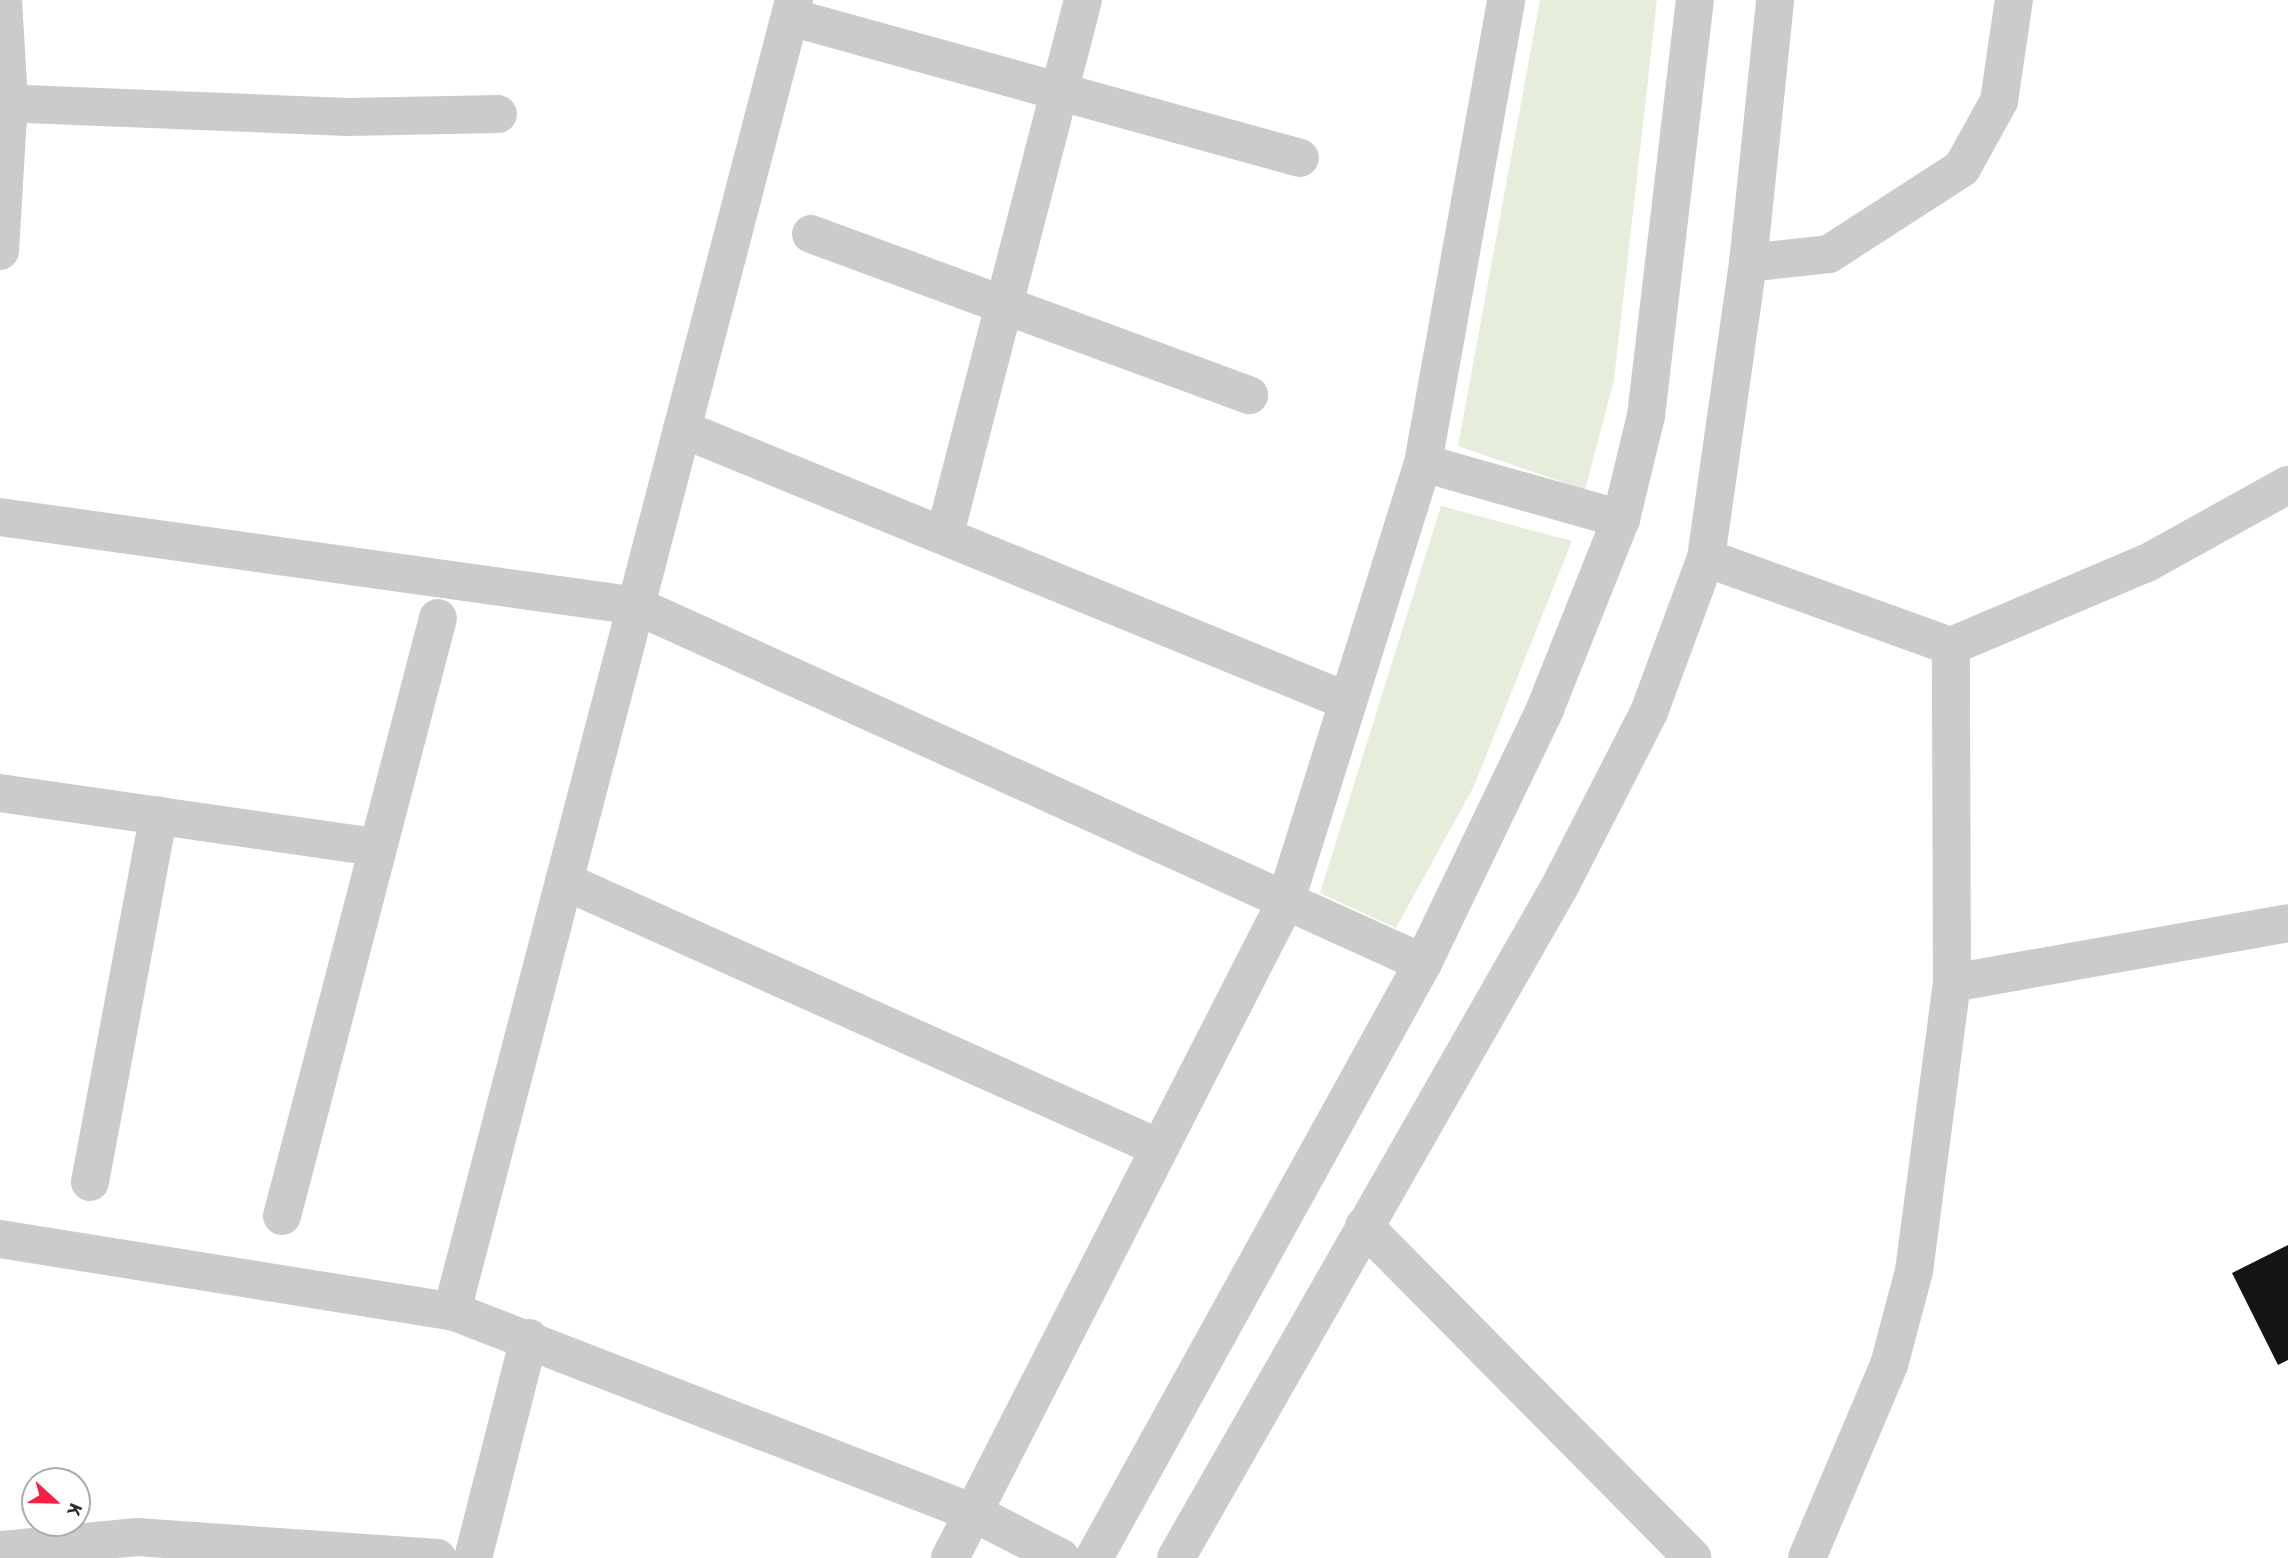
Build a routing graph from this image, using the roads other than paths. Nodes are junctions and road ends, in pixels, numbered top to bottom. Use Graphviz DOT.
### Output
graph roads {
  1 [pos="3,0"];
  2 [pos="1083,0"];
  3 [pos="1506,0"];
  4 [pos="1695,0"];
  5 [pos="1775,0"];
  6 [pos="2014,0"];
  7 [pos="792,8"];
  8 [pos="1058,90"];
  9 [pos="5,102"];
  10 [pos="498,114"];
  11 [pos="1300,158"];
  12 [pos="811,234"];
  13 [pos="0,251"];
  14 [pos="1748,263"];
  15 [pos="1003,304"];
  16 [pos="1249,395"];
  17 [pos="682,429"];
  18 [pos="1423,463"];
  19 [pos="2288,485"];
  20 [pos="0,517"];
  21 [pos="949,518"];
  22 [pos="1621,519"];
  23 [pos="1706,558"];
  24 [pos="637,606"];
  25 [pos="438,618"];
  26 [pos="1951,646"];
  27 [pos="1347,701"];
  28 [pos="0,793"];
  29 [pos="159,816"];
  30 [pos="375,847"];
  31 [pos="564,881"];
  32 [pos="1285,903"];
  33 [pos="2288,923"];
  34 [pos="1423,963"];
  35 [pos="1952,983"];
  36 [pos="1157,1147"];
  37 [pos="90,1182"];
  38 [pos="282,1216"];
  39 [pos="1364,1226"];
  40 [pos="0,1239"];
  41 [pos="452,1311"];
  42 [pos="529,1338"];
  43 [pos="974,1513"];
  44 [pos="135,1548"];
  45 [pos="0,1550"];
  46 [pos="437,1558"];
  47 [pos="472,1558"];
  48 [pos="950,1558"];
  49 [pos="1061,1558"];
  50 [pos="1094,1558"];
  51 [pos="1176,1558"];
  52 [pos="1693,1558"];
  53 [pos="1807,1558"];
  1 -- 9 [label="street"];
  2 -- 8 [label="street"];
  3 -- 18 [label="street"];
  4 -- 22 [label="street"];
  5 -- 14 [label="street"];
  6 -- 14 [label="street"];
  7 -- 8 [label="street"];
  7 -- 17 [label="street"];
  8 -- 11 [label="street"];
  8 -- 15 [label="street"];
  9 -- 10 [label="street"];
  9 -- 13 [label="street"];
  12 -- 15 [label="street"];
  14 -- 23 [label="street"];
  15 -- 16 [label="street"];
  15 -- 21 [label="street"];
  17 -- 24 [label="street"];
  17 -- 27 [label="street"];
  18 -- 22 [label="street"];
  18 -- 27 [label="street"];
  19 -- 26 [label="street"];
  20 -- 24 [label="street"];
  22 -- 34 [label="street"];
  23 -- 26 [label="street"];
  23 -- 39 [label="street"];
  24 -- 31 [label="street"];
  24 -- 32 [label="street"];
  25 -- 30 [label="street"];
  26 -- 35 [label="street"];
  27 -- 32 [label="street"];
  28 -- 29 [label="street"];
  29 -- 30 [label="street"];
  29 -- 37 [label="street"];
  30 -- 38 [label="street"];
  31 -- 36 [label="street"];
  31 -- 41 [label="street"];
  32 -- 34 [label="street"];
  32 -- 36 [label="street"];
  33 -- 35 [label="street"];
  34 -- 50 [label="street"];
  35 -- 53 [label="street"];
  36 -- 43 [label="street"];
  39 -- 51 [label="street"];
  39 -- 52 [label="street"];
  40 -- 41 [label="street"];
  41 -- 42 [label="street"];
  42 -- 43 [label="street"];
  42 -- 47 [label="street"];
  43 -- 48 [label="street"];
  43 -- 49 [label="street"];
  44 -- 45 [label="street"];
  44 -- 46 [label="street"];
}
